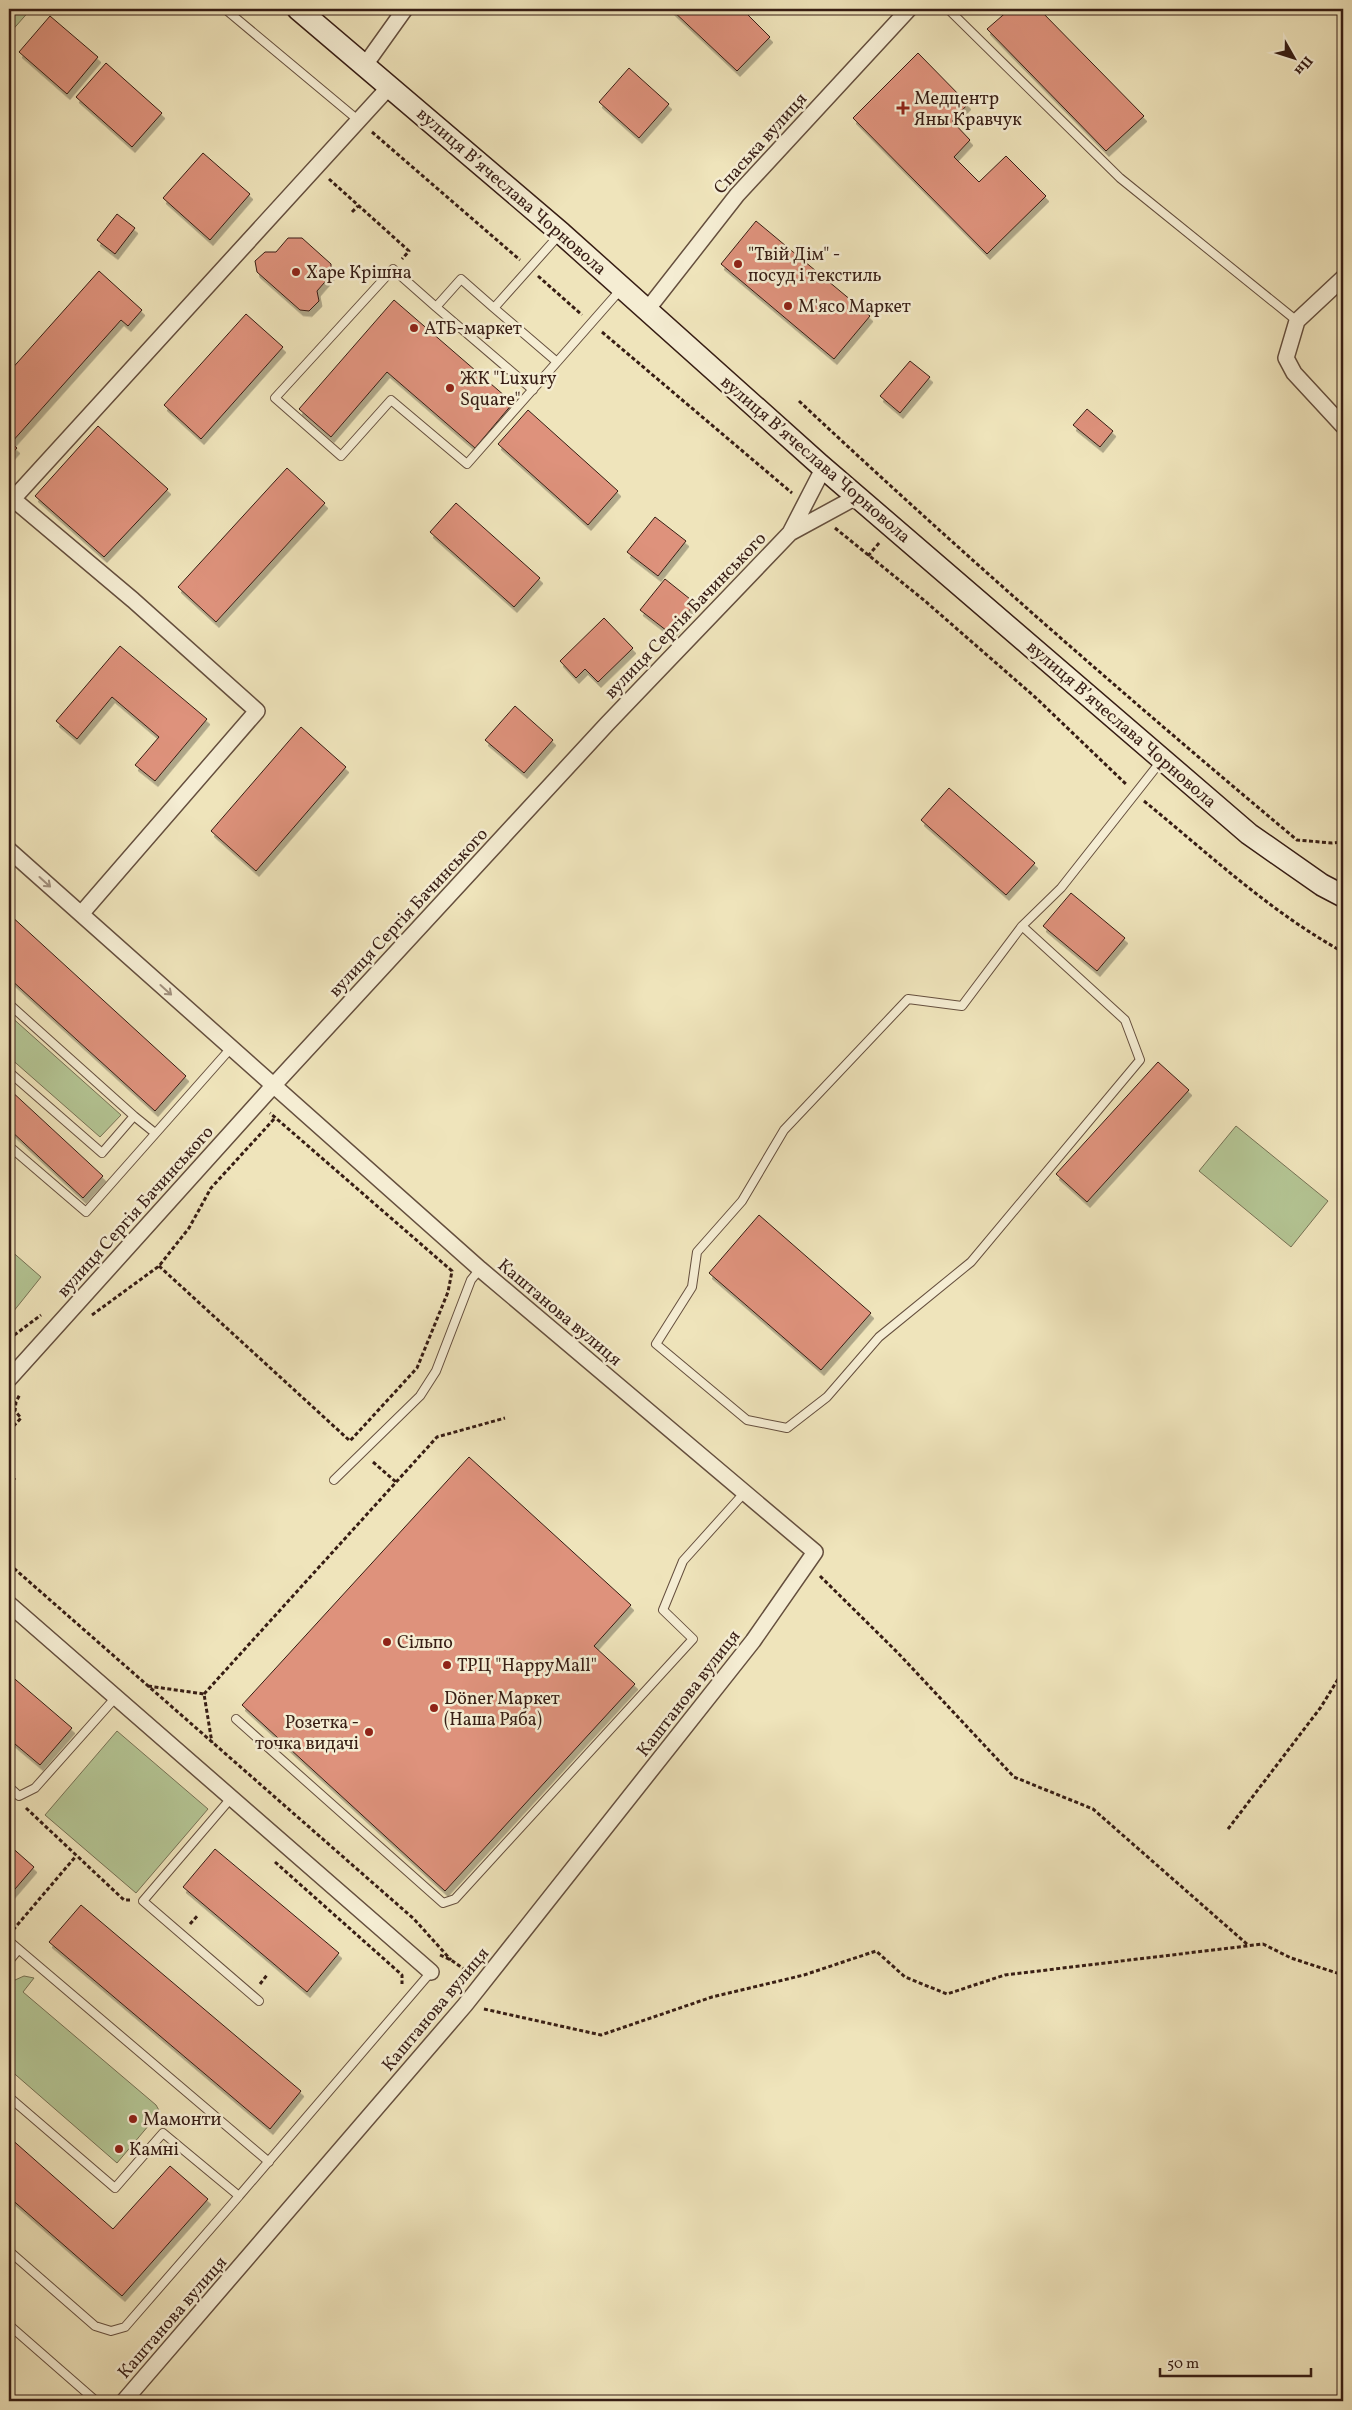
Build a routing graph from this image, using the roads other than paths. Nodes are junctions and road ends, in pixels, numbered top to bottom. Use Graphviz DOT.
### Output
graph roads {
  1 [pos="224,9"];
  2 [pos="298,9"];
  3 [pos="406,9"];
  4 [pos="909,9"];
  5 [pos="948,9"];
  6 [pos="365,65"];
  7 [pos="390,86"];
  8 [pos="358,120"];
  9 [pos="561,232"];
  10 [pos="1343,278"];
  11 [pos="622,288"];
  12 [pos="436,306"];
  13 [pos="494,308"];
  14 [pos="648,310"];
  15 [pos="1297,321"];
  16 [pos="557,362"];
  17 [pos="533,390"];
  18 [pos="1343,426"];
  19 [pos="824,467"];
  20 [pos="858,496"];
  21 [pos="790,533"];
  22 [pos="1162,760"];
  23 [pos="9,850"];
  24 [pos="1343,896"];
  25 [pos="81,914"];
  26 [pos="1022,926"];
  27 [pos="9,1004"];
  28 [pos="231,1048"];
  29 [pos="9,1072"];
  30 [pos="273,1086"];
  31 [pos="134,1116"];
  32 [pos="155,1133"];
  33 [pos="9,1146"];
  34 [pos="480,1269"];
  35 [pos="9,1379"];
  36 [pos="334,1480"];
  37 [pos="745,1492"];
  38 [pos="9,1604"];
  39 [pos="116,1697"];
  40 [pos="236,1719"];
  41 [pos="9,1787"];
  42 [pos="232,1797"];
  43 [pos="9,1941"];
  44 [pos="18,1950"];
  45 [pos="9,1961"];
  46 [pos="431,1972"];
  47 [pos="259,2001"];
  48 [pos="9,2097"];
  49 [pos="269,2162"];
  50 [pos="239,2196"];
  51 [pos="9,2251"];
  52 [pos="9,2325"];
  53 [pos="96,2401"];
  54 [pos="124,2401"];
  1 -- 8 [label="lane"];
  2 -- 6 [label="main road, вулиця Вʼячеслава Чорновола"];
  3 -- 6 [label="street"];
  4 -- 14 [label="street, Спаська вулиця"];
  5 -- 15 [label="lane"];
  6 -- 7 [label="main road, вулиця Вʼячеслава Чорновола"];
  7 -- 8 [label="street"];
  7 -- 9 [label="main road, вулиця Вʼячеслава Чорновола"];
  8 -- 25 [label="street"];
  9 -- 11 [label="main road, вулиця Вʼячеслава Чорновола"];
  9 -- 13 [label="lane"];
  10 -- 15 [label="street"];
  11 -- 14 [label="main road, вулиця Вʼячеслава Чорновола"];
  11 -- 16 [label="lane"];
  12 -- 13 [label="lane"];
  12 -- 17 [label="lane"];
  12 -- 17 [label="lane"];
  13 -- 16 [label="lane"];
  14 -- 19 [label="main road, вулиця Вʼячеслава Чорновола"];
  15 -- 18 [label="street"];
  16 -- 17 [label="lane"];
  19 -- 20 [label="main road, вулиця Вʼячеслава Чорновола"];
  19 -- 21 [label="street"];
  20 -- 21 [label="street, вулиця Сергія Бачинського"];
  20 -- 22 [label="main road, вулиця Вʼячеслава Чорновола"];
  21 -- 30 [label="street, вулиця Сергія Бачинського"];
  22 -- 24 [label="main road, вулиця Вʼячеслава Чорновола"];
  22 -- 26 [label="lane"];
  23 -- 25 [label="street, Каштанова вулиця, one-way"];
  25 -- 28 [label="street, Каштанова вулиця, one-way"];
  26 -- 26 [label="lane"];
  27 -- 31 [label="lane"];
  28 -- 30 [label="street, Каштанова вулиця"];
  28 -- 32 [label="lane"];
  29 -- 31 [label="lane"];
  30 -- 34 [label="street, Каштанова вулиця"];
  30 -- 35 [label="street, вулиця Сергія Бачинського"];
  31 -- 32 [label="lane"];
  32 -- 33 [label="lane"];
  34 -- 36 [label="lane"];
  34 -- 37 [label="street, Каштанова вулиця"];
  37 -- 40 [label="lane"];
  37 -- 54 [label="street, Каштанова вулиця"];
  38 -- 39 [label="street"];
  39 -- 41 [label="lane"];
  39 -- 42 [label="street"];
  42 -- 46 [label="street"];
  42 -- 47 [label="lane"];
  43 -- 44 [label="lane"];
  44 -- 45 [label="lane"];
  44 -- 49 [label="lane"];
  46 -- 49 [label="lane"];
  48 -- 50 [label="lane"];
  49 -- 50 [label="lane"];
  50 -- 51 [label="lane"];
  52 -- 53 [label="lane"];
}
